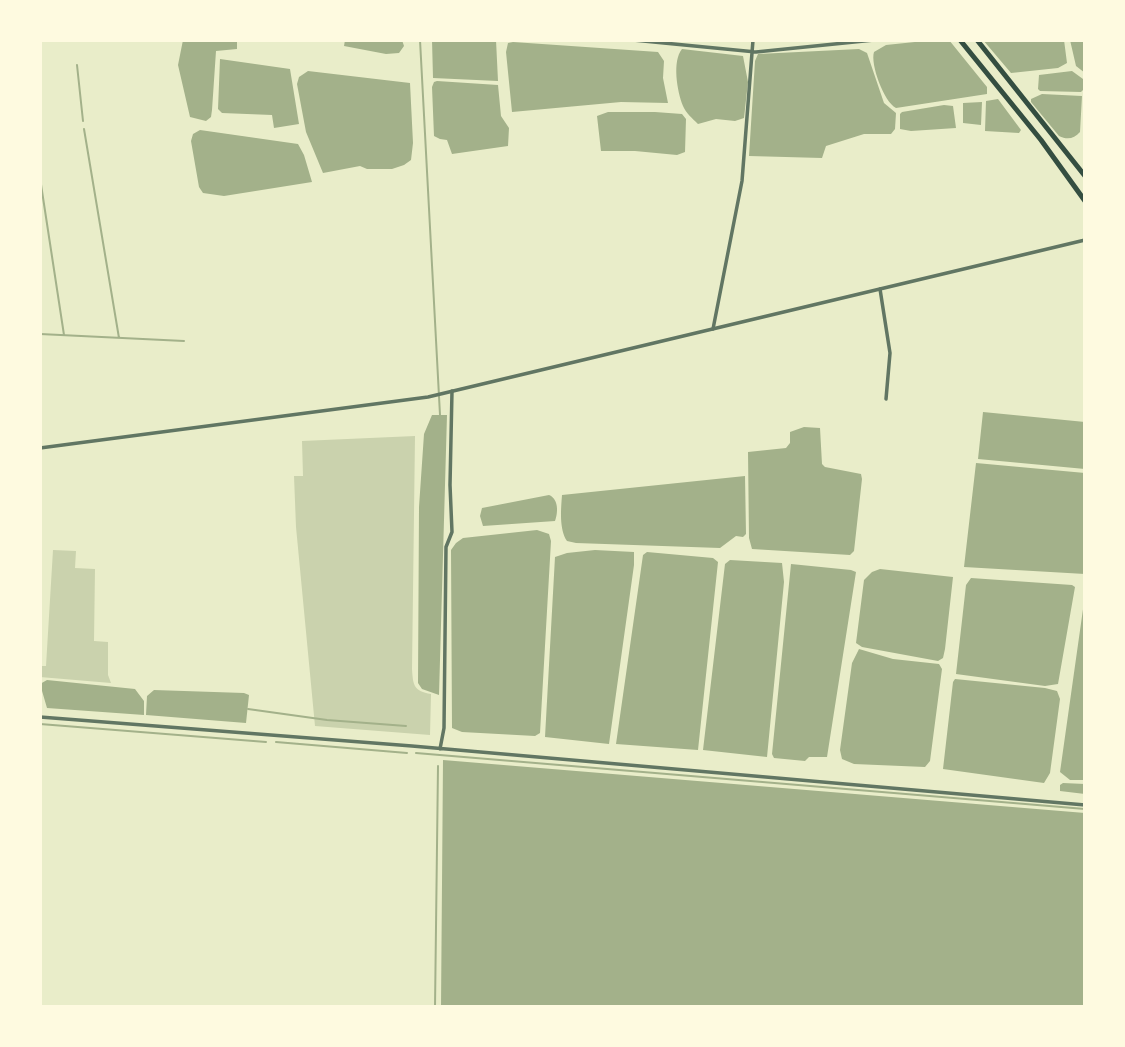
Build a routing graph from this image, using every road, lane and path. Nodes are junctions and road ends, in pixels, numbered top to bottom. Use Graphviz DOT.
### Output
graph roads {
  1 [pos="633,40"];
  2 [pos="874,40"];
  3 [pos="960,40"];
  4 [pos="977,40"];
  5 [pos="753,43"];
  6 [pos="752,51"];
  7 [pos="1085,176"];
  8 [pos="1085,201"];
  9 [pos="1085,240"];
  10 [pos="880,289"];
  11 [pos="713,329"];
  12 [pos="452,391"];
  13 [pos="886,399"];
  14 [pos="40,448"];
  15 [pos="40,717"];
  16 [pos="440,749"];
  17 [pos="1085,805"];
  1 -- 6 [label="street"];
  2 -- 6 [label="street"];
  3 -- 8 [label="main road"];
  4 -- 7 [label="main road"];
  5 -- 6 [label="street"];
  6 -- 11 [label="street"];
  9 -- 10 [label="street"];
  10 -- 11 [label="street"];
  10 -- 13 [label="street"];
  11 -- 12 [label="street"];
  12 -- 14 [label="street"];
  12 -- 16 [label="street"];
  15 -- 16 [label="street"];
  16 -- 17 [label="street"];
}
